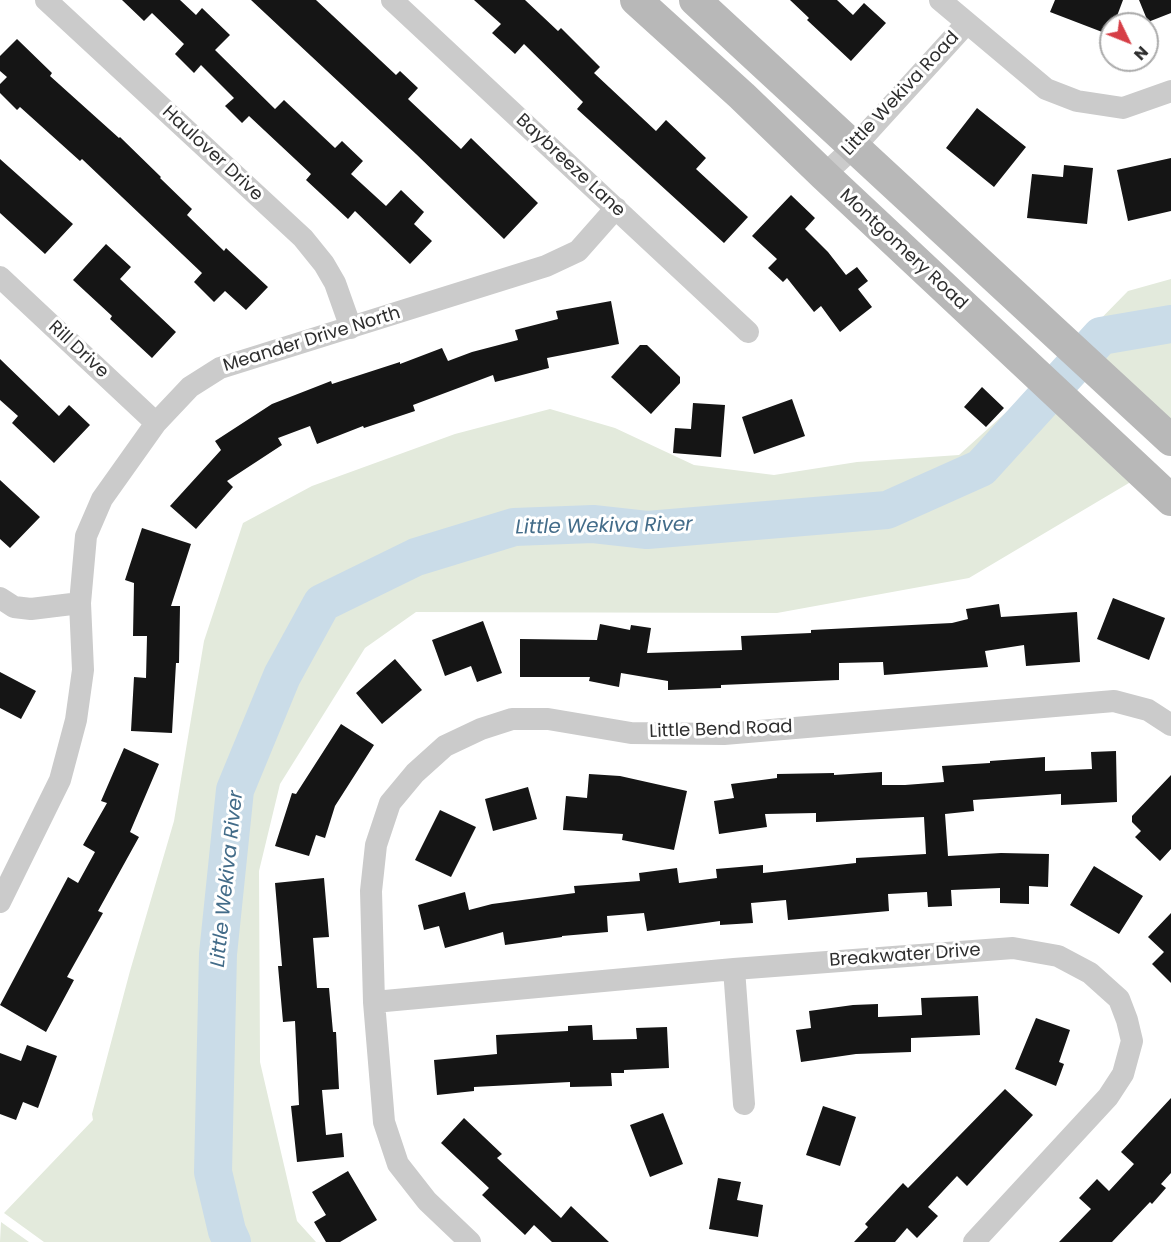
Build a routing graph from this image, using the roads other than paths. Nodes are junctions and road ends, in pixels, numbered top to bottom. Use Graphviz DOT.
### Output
graph roads {
  1 [pos="46,0"];
  2 [pos="392,0"];
  3 [pos="636,0"];
  4 [pos="695,0"];
  5 [pos="940,0"];
  6 [pos="966,24"];
  7 [pos="1171,91"];
  8 [pos="855,146"];
  9 [pos="824,175"];
  10 [pos="616,208"];
  11 [pos="0,277"];
  12 [pos="351,328"];
  13 [pos="748,332"];
  14 [pos="156,423"];
  15 [pos="1171,440"];
  16 [pos="1171,500"];
  17 [pos="0,598"];
  18 [pos="80,603"];
  19 [pos="1171,725"];
  20 [pos="3,889"];
  21 [pos="734,969"];
  22 [pos="375,1002"];
  23 [pos="744,1104"];
  24 [pos="470,1242"];
  25 [pos="974,1242"];
  1 -- 12 [label="street, Haulover Drive"];
  2 -- 10 [label="street, Baybreeze Lane"];
  3 -- 9 [label="main road, Montgomery Road"];
  4 -- 8 [label="main road"];
  5 -- 6 [label="street"];
  6 -- 7 [label="street, Little Wekiva Road"];
  6 -- 8 [label="street, Little Wekiva Road"];
  8 -- 9 [label="street, Little Wekiva Road"];
  8 -- 15 [label="main road"];
  9 -- 16 [label="main road, Montgomery Road"];
  10 -- 12 [label="street, Meander Drive North"];
  10 -- 13 [label="street, Baybreeze Lane"];
  11 -- 14 [label="street, Rill Drive"];
  12 -- 14 [label="street, Meander Drive North"];
  14 -- 18 [label="street, Meander Drive North"];
  17 -- 18 [label="street"];
  18 -- 20 [label="street, Meander Drive North"];
  19 -- 22 [label="street, Little Bend Road"];
  21 -- 22 [label="street, Breakwater Drive"];
  21 -- 23 [label="street"];
  21 -- 25 [label="street, Breakwater Drive"];
  22 -- 24 [label="street, Little Bend Road"];
}
